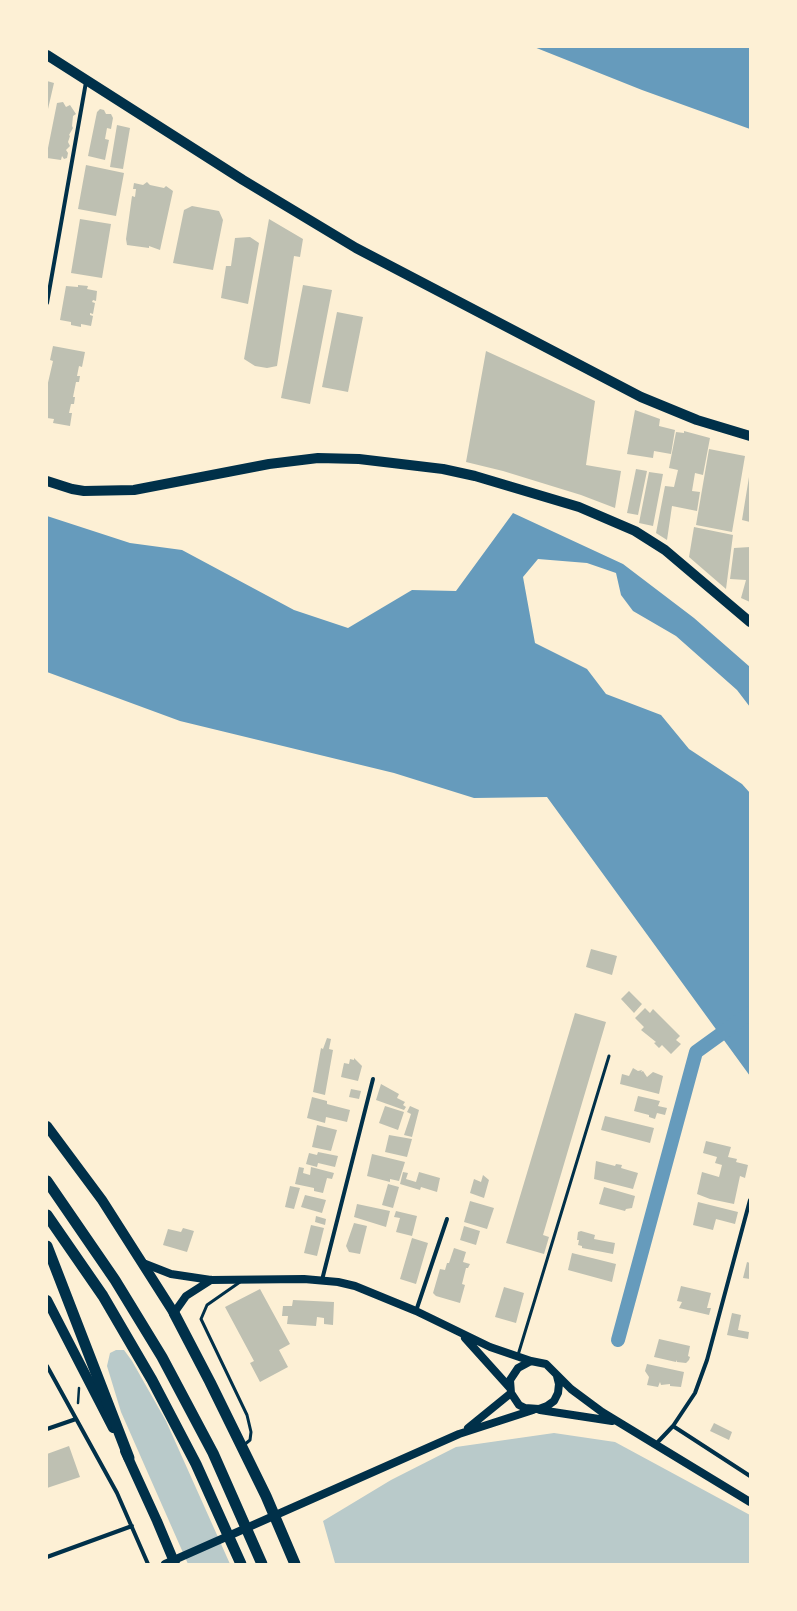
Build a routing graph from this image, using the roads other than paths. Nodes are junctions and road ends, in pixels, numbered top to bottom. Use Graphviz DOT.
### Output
graph roads {
  1 [pos="47,55"];
  2 [pos="86,82"];
  3 [pos="47,303"];
  4 [pos="750,436"];
  5 [pos="47,481"];
  6 [pos="750,622"];
  7 [pos="609,1056"];
  8 [pos="373,1079"];
  9 [pos="47,1126"];
  10 [pos="47,1182"];
  11 [pos="750,1200"];
  12 [pos="47,1215"];
  13 [pos="447,1219"];
  14 [pos="47,1246"];
  15 [pos="143,1263"];
  16 [pos="211,1280"];
  17 [pos="244,1280"];
  18 [pos="322,1280"];
  19 [pos="47,1300"];
  20 [pos="416,1311"];
  21 [pos="174,1312"];
  22 [pos="459,1332"];
  23 [pos="518,1357"];
  24 [pos="531,1362"];
  25 [pos="47,1366"];
  26 [pos="557,1376"];
  27 [pos="510,1390"];
  28 [pos="536,1410"];
  29 [pos="76,1419"];
  30 [pos="618,1422"];
  31 [pos="673,1426"];
  32 [pos="47,1429"];
  33 [pos="459,1434"];
  34 [pos="654,1445"];
  35 [pos="242,1446"];
  36 [pos="128,1458"];
  37 [pos="750,1476"];
  38 [pos="750,1502"];
  39 [pos="132,1526"];
  40 [pos="47,1557"];
  41 [pos="148,1564"];
  42 [pos="164,1564"];
  43 [pos="174,1564"];
  44 [pos="241,1564"];
  45 [pos="262,1564"];
  46 [pos="295,1564"];
  1 -- 2 [label="main road"];
  2 -- 3 [label="street"];
  2 -- 4 [label="main road"];
  5 -- 6 [label="main road"];
  7 -- 23 [label="lane"];
  8 -- 18 [label="street"];
  9 -- 15 [label="main road"];
  10 -- 45 [label="highway"];
  11 -- 31 [label="street"];
  12 -- 44 [label="highway"];
  13 -- 20 [label="street"];
  14 -- 36 [label="highway"];
  15 -- 16 [label="main road"];
  15 -- 21 [label="main road"];
  16 -- 17 [label="main road"];
  16 -- 21 [label="main road"];
  17 -- 18 [label="main road"];
  17 -- 35 [label="lane"];
  18 -- 20 [label="main road"];
  19 -- 36 [label="main road"];
  20 -- 22 [label="main road"];
  21 -- 35 [label="highway"];
  22 -- 23 [label="main road"];
  22 -- 27 [label="main road"];
  23 -- 24 [label="main road"];
  24 -- 26 [label="main road"];
  24 -- 27 [label="main road"];
  25 -- 29 [label="street"];
  26 -- 28 [label="main road"];
  26 -- 30 [label="main road"];
  27 -- 28 [label="main road"];
  27 -- 33 [label="main road"];
  28 -- 30 [label="main road"];
  28 -- 33 [label="main road"];
  29 -- 32 [label="street"];
  29 -- 39 [label="street"];
  30 -- 34 [label="main road"];
  31 -- 34 [label="street"];
  31 -- 37 [label="street"];
  33 -- 42 [label="main road"];
  34 -- 38 [label="main road"];
  35 -- 46 [label="highway"];
  36 -- 43 [label="main road"];
  39 -- 40 [label="street"];
  39 -- 41 [label="street"];
}
